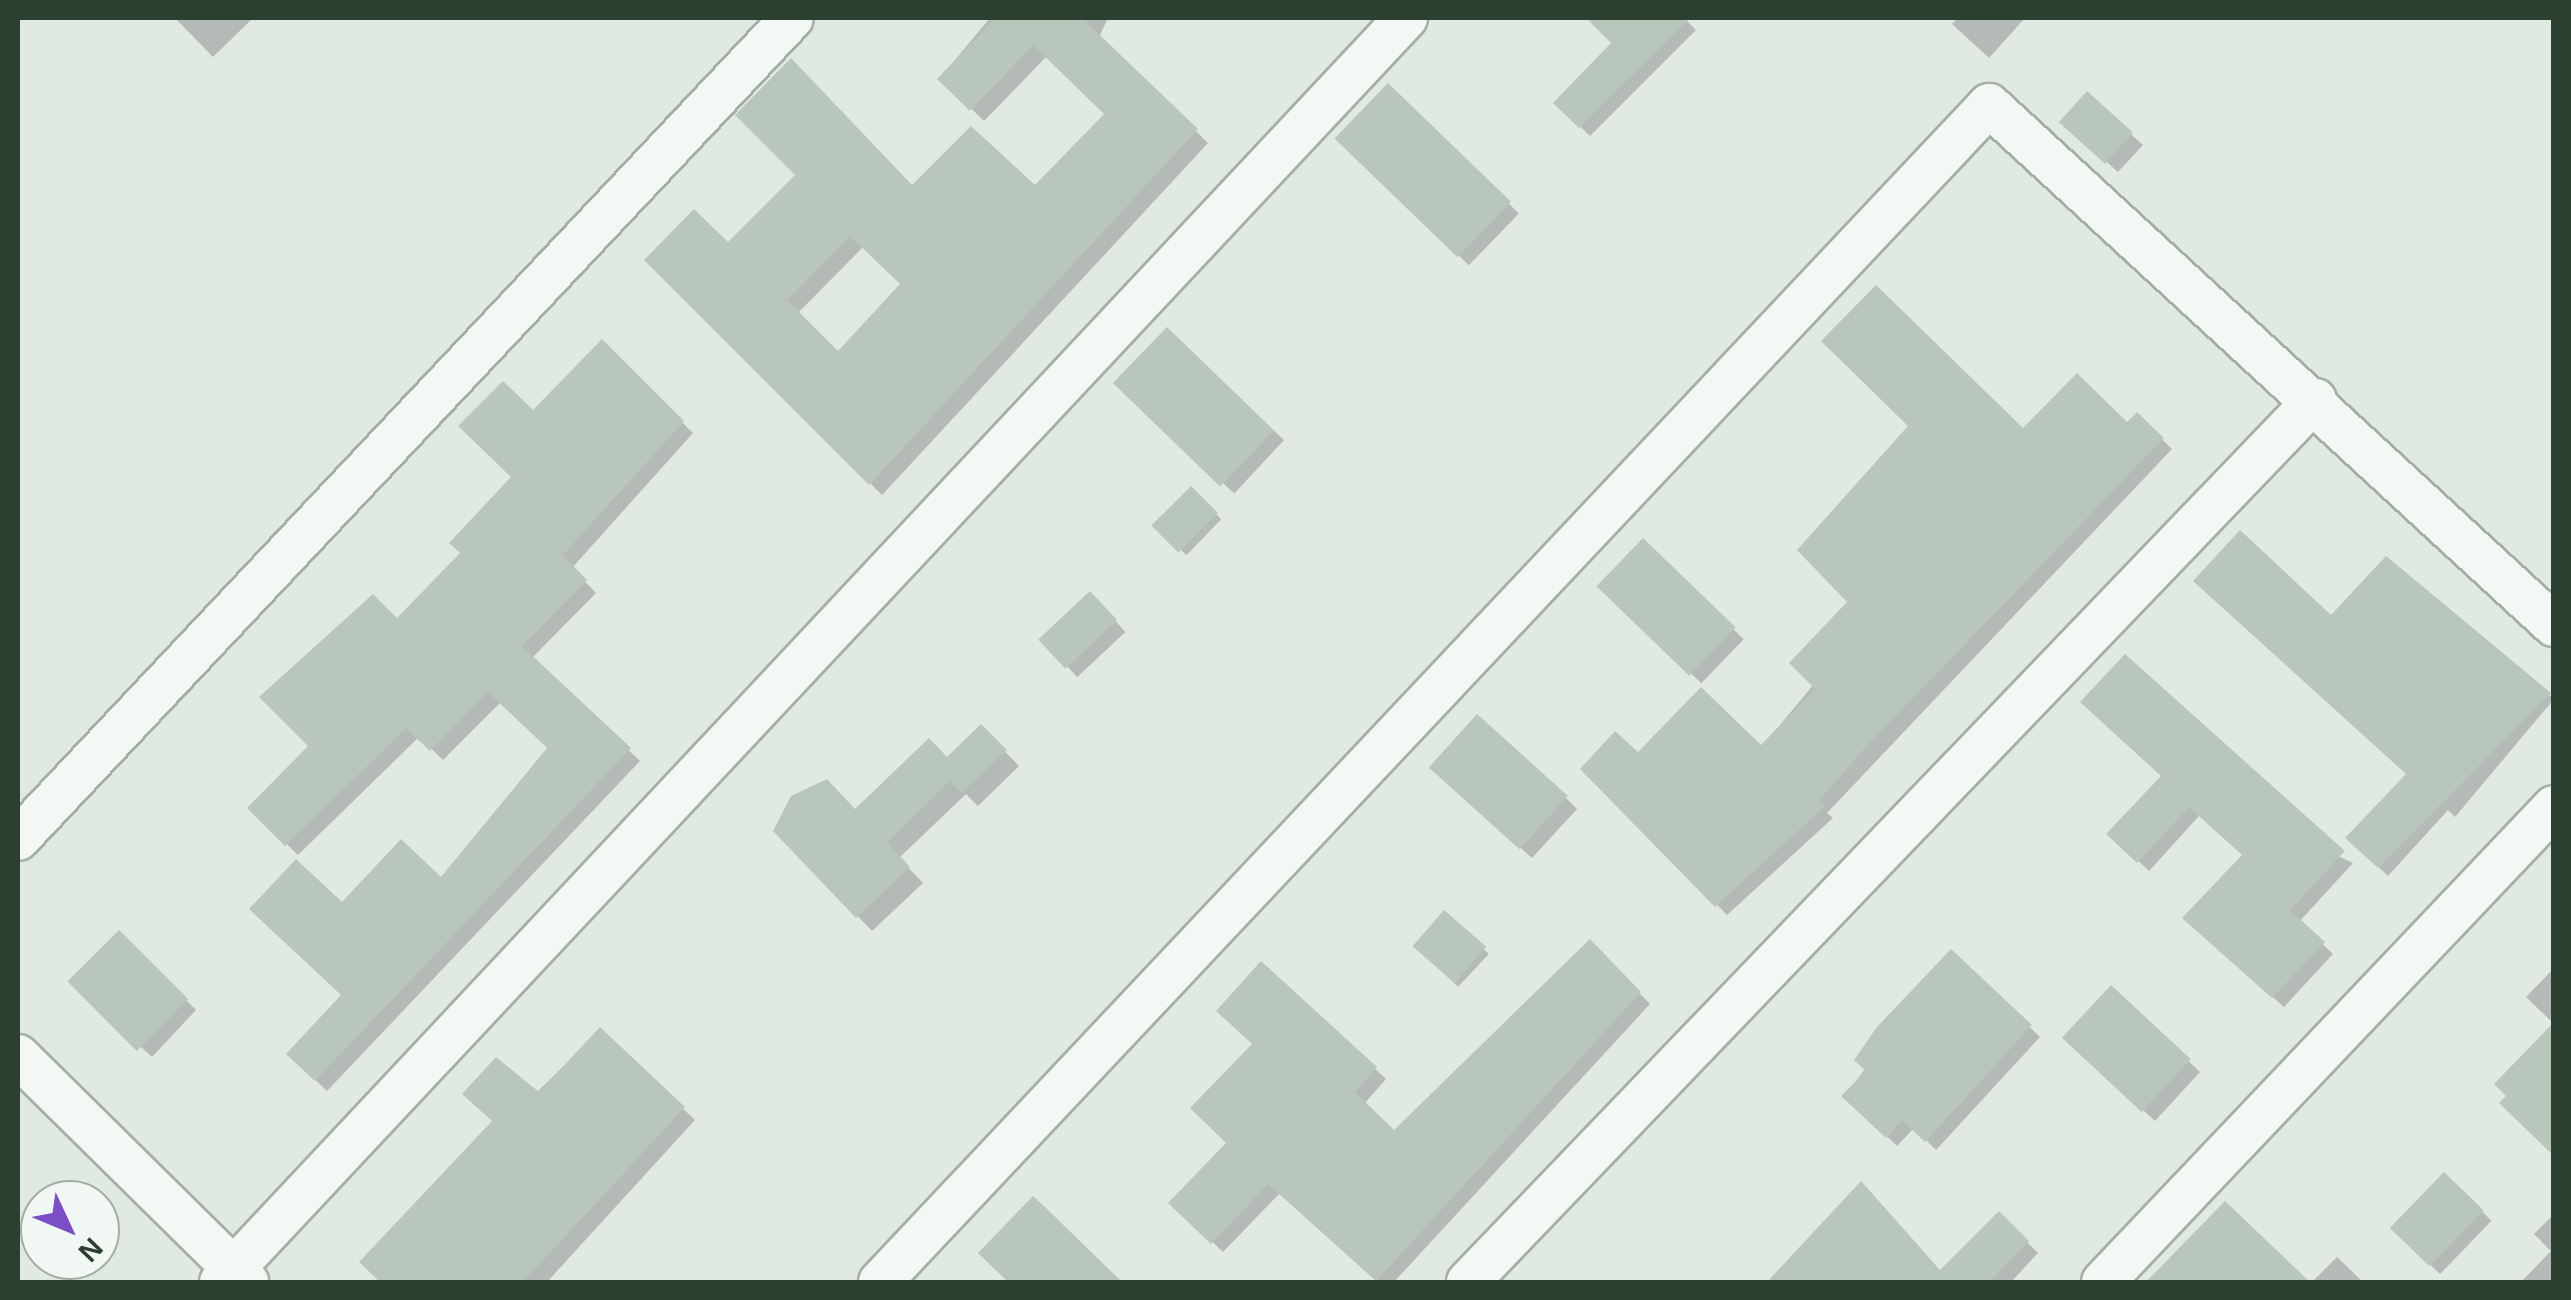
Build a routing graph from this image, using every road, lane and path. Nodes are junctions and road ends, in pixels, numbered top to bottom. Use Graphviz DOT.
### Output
graph roads {
  1 [pos="792,18"];
  2 [pos="1406,18"];
  3 [pos="2314,400"];
  4 [pos="2554,624"];
  5 [pos="2554,806"];
  6 [pos="18,839"];
  7 [pos="18,1056"];
  8 [pos="234,1278"];
  9 [pos="880,1282"];
  10 [pos="1468,1282"];
  11 [pos="2103,1282"];
  1 -- 6 [label="street"];
  2 -- 8 [label="street"];
  3 -- 4 [label="street"];
  3 -- 9 [label="street"];
  3 -- 10 [label="street"];
  5 -- 11 [label="street"];
  7 -- 8 [label="street"];
}
